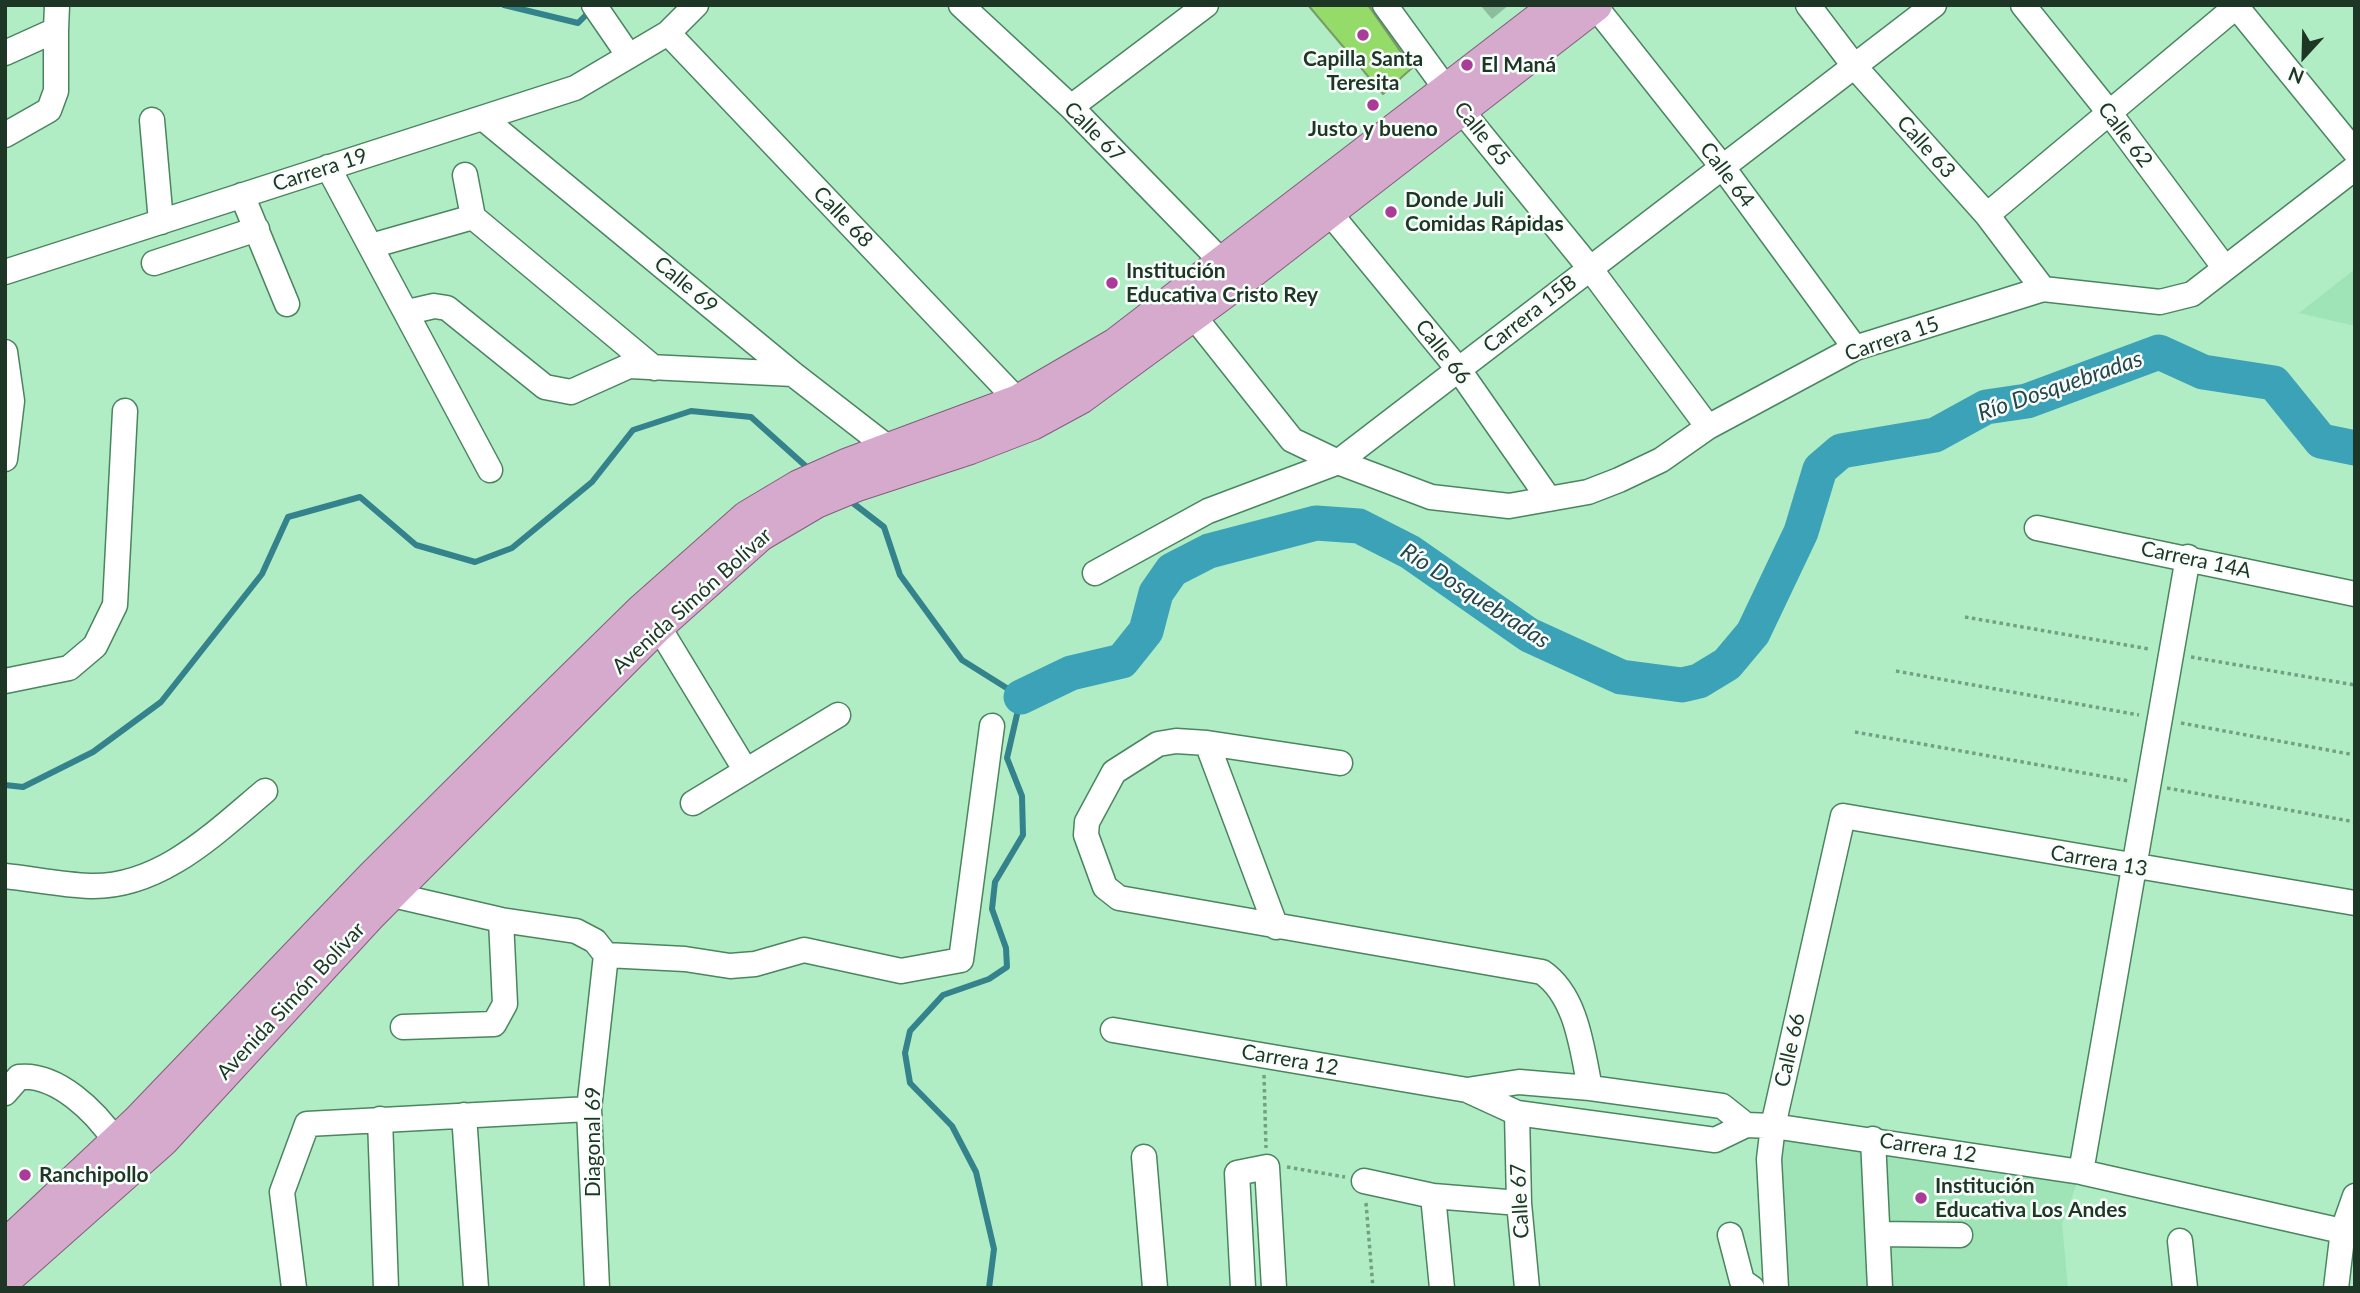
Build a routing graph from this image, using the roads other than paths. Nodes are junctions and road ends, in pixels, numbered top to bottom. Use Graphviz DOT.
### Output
graph roads {
  1 [pos="594,5"];
  2 [pos="695,5"];
  3 [pos="1206,5"];
  4 [pos="1385,5"];
  5 [pos="1557,5"];
  6 [pos="1808,5"];
  7 [pos="1934,5"];
  8 [pos="2023,5"];
  9 [pos="1595,6"];
  10 [pos="2236,6"];
  11 [pos="967,7"];
  12 [pos="53,22"];
  13 [pos="668,33"];
  14 [pos="625,49"];
  15 [pos="5,53"];
  16 [pos="1855,67"];
  17 [pos="1455,101"];
  18 [pos="1071,107"];
  19 [pos="2109,111"];
  20 [pos="483,118"];
  21 [pos="152,120"];
  22 [pos="5,135"];
  23 [pos="2355,152"];
  24 [pos="328,167"];
  25 [pos="2355,168"];
  26 [pos="1724,169"];
  27 [pos="465,175"];
  28 [pos="242,195"];
  29 [pos="1329,212"];
  30 [pos="1987,215"];
  31 [pos="473,217"];
  32 [pos="161,222"];
  33 [pos="257,229"];
  34 [pos="371,246"];
  35 [pos="154,263"];
  36 [pos="1223,263"];
  37 [pos="1589,267"];
  38 [pos="2224,267"];
  39 [pos="5,272"];
  40 [pos="2043,289"];
  41 [pos="287,304"];
  42 [pos="408,312"];
  43 [pos="1192,314"];
  44 [pos="1855,348"];
  45 [pos="5,352"];
  46 [pos="654,368"];
  47 [pos="1459,370"];
  48 [pos="793,374"];
  49 [pos="1018,401"];
  50 [pos="125,411"];
  51 [pos="1708,427"];
  52 [pos="891,450"];
  53 [pos="5,459"];
  54 [pos="1338,462"];
  55 [pos="490,470"];
  56 [pos="852,475"];
  57 [pos="808,494"];
  58 [pos="1549,499"];
  59 [pos="2037,528"];
  60 [pos="2188,557"];
  61 [pos="1096,573"];
  62 [pos="2355,594"];
  63 [pos="658,626"];
  64 [pos="5,681"];
  65 [pos="553,715"];
  66 [pos="838,715"];
  67 [pos="992,726"];
  68 [pos="1207,743"];
  69 [pos="1340,763"];
  70 [pos="746,771"];
  71 [pos="265,791"];
  72 [pos="693,803"];
  73 [pos="1843,816"];
  74 [pos="2135,867"];
  75 [pos="5,876"];
  76 [pos="393,895"];
  77 [pos="2355,903"];
  78 [pos="501,920"];
  79 [pos="1276,927"];
  80 [pos="606,955"];
  81 [pos="403,1027"];
  82 [pos="1113,1030"];
  83 [pos="1590,1088"];
  84 [pos="1467,1090"];
  85 [pos="5,1093"];
  86 [pos="589,1109"];
  87 [pos="1517,1113"];
  88 [pos="464,1115"];
  89 [pos="380,1119"];
  90 [pos="1746,1125"];
  91 [pos="1773,1126"];
  92 [pos="1873,1139"];
  93 [pos="116,1142"];
  94 [pos="1144,1157"];
  95 [pos="2081,1172"];
  96 [pos="1364,1181"];
  97 [pos="1433,1196"];
  98 [pos="2355,1196"];
  99 [pos="1519,1203"];
  100 [pos="2349,1232"];
  101 [pos="1879,1234"];
  102 [pos="1730,1235"];
  103 [pos="1960,1235"];
  104 [pos="2180,1241"];
  105 [pos="5,1246"];
  106 [pos="5,1280"];
  107 [pos="294,1288"];
  108 [pos="386,1288"];
  109 [pos="476,1288"];
  110 [pos="597,1288"];
  111 [pos="1155,1288"];
  112 [pos="1243,1288"];
  113 [pos="1273,1288"];
  114 [pos="1442,1288"];
  115 [pos="1527,1288"];
  116 [pos="1752,1288"];
  117 [pos="1768,1288"];
  118 [pos="1776,1288"];
  119 [pos="1880,1288"];
  120 [pos="2185,1288"];
  121 [pos="2336,1288"];
  1 -- 14 [label="street"];
  2 -- 13 [label="street, Carrera 19"];
  3 -- 18 [label="street"];
  4 -- 17 [label="street, Calle 65"];
  5 -- 17 [label="main road, Avenida Simón Bolívar"];
  6 -- 16 [label="street, Calle 63"];
  7 -- 16 [label="street, Carrera 15B"];
  8 -- 19 [label="street, Calle 62"];
  9 -- 17 [label="main road, Avenida Simón Bolívar"];
  9 -- 26 [label="street, Calle 64"];
  10 -- 19 [label="street"];
  10 -- 23 [label="street"];
  11 -- 18 [label="street, Calle 67"];
  12 -- 15 [label="street"];
  12 -- 22 [label="street"];
  13 -- 14 [label="street, Carrera 19"];
  13 -- 49 [label="street, Calle 68"];
  14 -- 20 [label="street, Carrera 19"];
  16 -- 26 [label="street, Carrera 15B"];
  16 -- 30 [label="street, Calle 63"];
  17 -- 29 [label="main road, Avenida Simón Bolívar"];
  17 -- 36 [label="main road, Avenida Simón Bolívar"];
  17 -- 37 [label="street, Calle 65"];
  18 -- 36 [label="street, Calle 67"];
  19 -- 30 [label="street"];
  19 -- 38 [label="street, Calle 62"];
  20 -- 24 [label="street, Carrera 19"];
  20 -- 48 [label="street, Calle 69"];
  21 -- 32 [label="street"];
  24 -- 28 [label="street, Carrera 19"];
  24 -- 34 [label="street"];
  25 -- 38 [label="street, Carrera 15"];
  26 -- 37 [label="street, Carrera 15B"];
  26 -- 44 [label="street, Calle 64"];
  27 -- 31 [label="street"];
  28 -- 32 [label="street, Carrera 19"];
  28 -- 33 [label="street"];
  29 -- 43 [label="main road, Avenida Simón Bolívar"];
  29 -- 47 [label="street, Calle 66"];
  30 -- 40 [label="street, Calle 63"];
  31 -- 34 [label="street"];
  31 -- 46 [label="street"];
  32 -- 39 [label="street, Carrera 19"];
  33 -- 35 [label="street"];
  33 -- 41 [label="street"];
  34 -- 42 [label="street"];
  36 -- 49 [label="main road, Avenida Simón Bolívar"];
  37 -- 47 [label="street, Carrera 15B"];
  37 -- 51 [label="street, Calle 65"];
  38 -- 40 [label="street, Carrera 15"];
  40 -- 44 [label="street, Carrera 15"];
  42 -- 46 [label="street"];
  42 -- 55 [label="street"];
  43 -- 54 [label="street"];
  43 -- 56 [label="main road, Avenida Simón Bolívar"];
  44 -- 51 [label="street, Carrera 15"];
  45 -- 53 [label="street"];
  46 -- 48 [label="street"];
  47 -- 54 [label="street, Carrera 15B"];
  47 -- 58 [label="street, Calle 66"];
  48 -- 52 [label="street, Calle 69"];
  49 -- 52 [label="main road, Avenida Simón Bolívar"];
  50 -- 64 [label="street"];
  51 -- 58 [label="street, Carrera 15"];
  52 -- 56 [label="main road, Avenida Simón Bolívar"];
  54 -- 58 [label="street, Carrera 15"];
  54 -- 61 [label="street, Carrera 15B"];
  56 -- 57 [label="main road, Avenida Simón Bolívar"];
  57 -- 63 [label="main road, Avenida Simón Bolívar"];
  57 -- 65 [label="main road, Avenida Simón Bolívar"];
  59 -- 60 [label="street, Carrera 14A"];
  60 -- 62 [label="street, Carrera 14A"];
  60 -- 74 [label="street"];
  63 -- 65 [label="main road, Avenida Simón Bolívar"];
  63 -- 70 [label="street"];
  65 -- 76 [label="main road, Avenida Simón Bolívar"];
  65 -- 93 [label="main road, Avenida Simón Bolívar"];
  66 -- 70 [label="street"];
  67 -- 80 [label="street"];
  68 -- 69 [label="street"];
  68 -- 79 [label="street"];
  68 -- 79 [label="street"];
  70 -- 72 [label="street"];
  71 -- 75 [label="street"];
  73 -- 74 [label="street, Carrera 13"];
  73 -- 91 [label="street, Calle 66"];
  74 -- 77 [label="street, Carrera 13"];
  74 -- 95 [label="street"];
  76 -- 78 [label="street"];
  76 -- 106 [label="main road, Avenida Simón Bolívar"];
  78 -- 80 [label="street"];
  78 -- 81 [label="street"];
  79 -- 83 [label="street"];
  80 -- 86 [label="street, Diagonal 69"];
  82 -- 84 [label="street, Carrera 12"];
  83 -- 84 [label="street, Carrera 12"];
  83 -- 90 [label="street, Carrera 12"];
  84 -- 87 [label="street, Carrera 12"];
  85 -- 93 [label="street"];
  86 -- 88 [label="street"];
  86 -- 110 [label="street, Diagonal 69"];
  87 -- 90 [label="street, Carrera 12"];
  87 -- 99 [label="street, Calle 67"];
  88 -- 89 [label="street"];
  88 -- 109 [label="street"];
  89 -- 107 [label="street"];
  89 -- 108 [label="street"];
  90 -- 91 [label="street, Carrera 12"];
  91 -- 92 [label="street, Carrera 12"];
  91 -- 118 [label="street, Calle 66"];
  92 -- 95 [label="street, Carrera 12"];
  92 -- 101 [label="street"];
  93 -- 105 [label="main road, Avenida Simón Bolívar"];
  94 -- 111 [label="street"];
  95 -- 100 [label="street, Carrera 12"];
  96 -- 97 [label="street"];
  97 -- 99 [label="street"];
  97 -- 114 [label="street"];
  98 -- 100 [label="street"];
  99 -- 115 [label="street, Calle 67"];
  100 -- 121 [label="street"];
  101 -- 103 [label="street"];
  101 -- 119 [label="street"];
  102 -- 116 [label="street"];
  104 -- 120 [label="street"];
  112 -- 113 [label="street"];
  117 -- 118 [label="street"];
}
